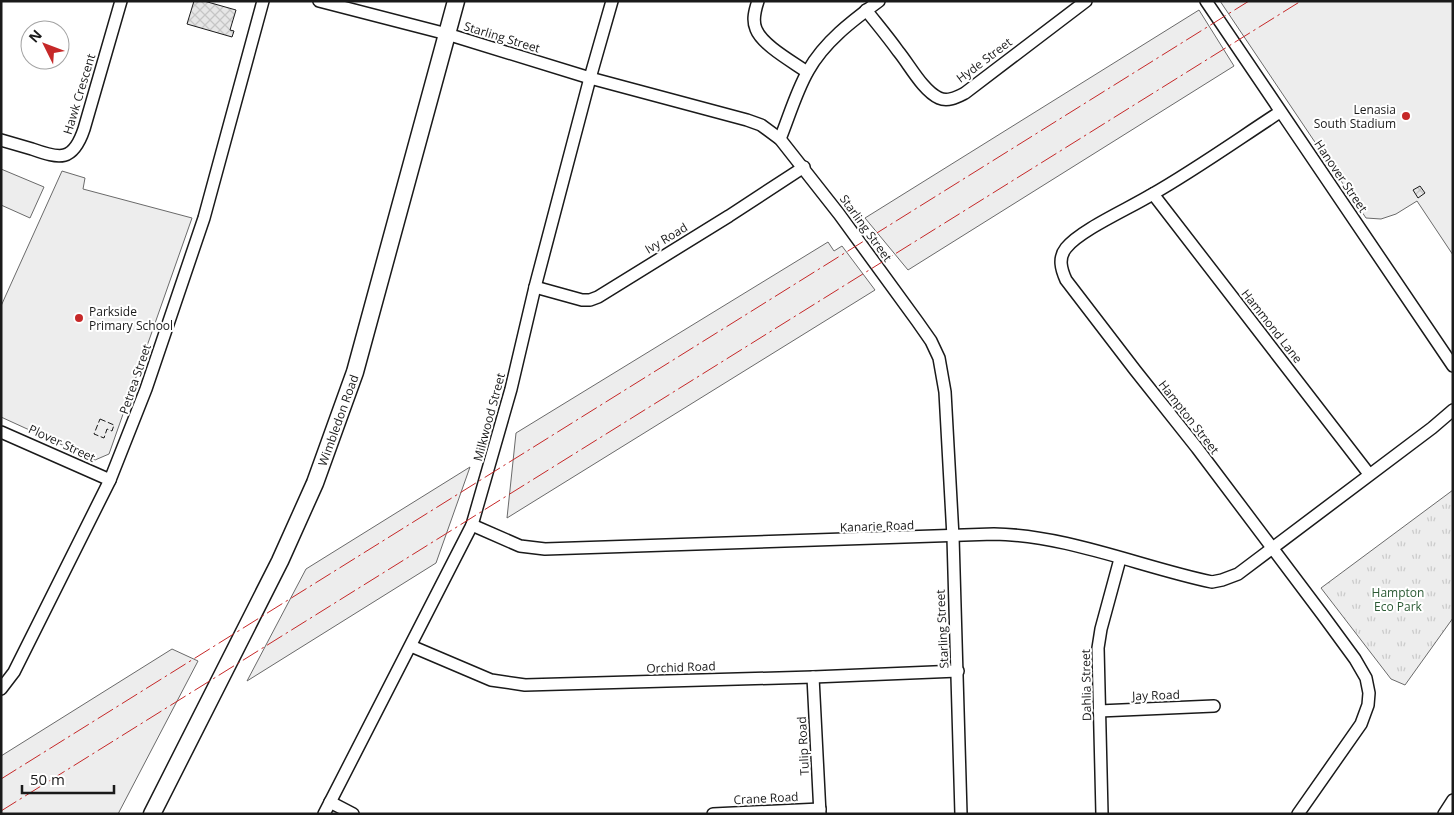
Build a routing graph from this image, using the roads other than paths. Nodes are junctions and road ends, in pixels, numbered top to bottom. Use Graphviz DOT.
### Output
graph roads {
  1 [pos="121,1"];
  2 [pos="263,1"];
  3 [pos="319,1"];
  4 [pos="456,1"];
  5 [pos="612,1"];
  6 [pos="758,1"];
  7 [pos="879,1"];
  8 [pos="1086,1"];
  9 [pos="1206,1"];
  10 [pos="866,10"];
  11 [pos="448,34"];
  12 [pos="807,72"];
  13 [pos="590,78"];
  14 [pos="1280,112"];
  15 [pos="780,139"];
  16 [pos="1,140"];
  17 [pos="804,167"];
  18 [pos="1153,194"];
  19 [pos="535,287"];
  20 [pos="1453,366"];
  21 [pos="1453,410"];
  22 [pos="1,432"];
  23 [pos="1369,474"];
  24 [pos="110,480"];
  25 [pos="472,525"];
  26 [pos="954,537"];
  27 [pos="1272,548"];
  28 [pos="1120,559"];
  29 [pos="412,646"];
  30 [pos="958,671"];
  31 [pos="813,677"];
  32 [pos="1,689"];
  33 [pos="1214,706"];
  34 [pos="1099,711"];
  35 [pos="1453,800"];
  36 [pos="330,802"];
  37 [pos="820,811"];
  38 [pos="152,814"];
  39 [pos="324,814"];
  40 [pos="353,814"];
  41 [pos="713,814"];
  42 [pos="961,814"];
  43 [pos="1102,814"];
  44 [pos="1298,814"];
  45 [pos="1444,814"];
  1 -- 16 [label="street, Hawk Crescent"];
  2 -- 24 [label="street, Petrea Street"];
  3 -- 11 [label="street, Starling Street"];
  4 -- 11 [label="street, Wimbledon Road"];
  5 -- 13 [label="street, Milkwood Street"];
  6 -- 12 [label="street"];
  7 -- 10 [label="street"];
  8 -- 10 [label="street, Hyde Street"];
  9 -- 14 [label="street, Hanover Street"];
  10 -- 12 [label="street"];
  11 -- 13 [label="street, Starling Street"];
  11 -- 38 [label="street, Wimbledon Road"];
  12 -- 15 [label="street"];
  13 -- 15 [label="street, Starling Street"];
  13 -- 19 [label="street, Milkwood Street"];
  14 -- 18 [label="street, Hampton Street"];
  14 -- 20 [label="street, Hanover Street"];
  15 -- 17 [label="street, Starling Street"];
  17 -- 19 [label="street, Ivy Road"];
  17 -- 26 [label="street, Starling Street"];
  18 -- 23 [label="street, Hammond Lane"];
  18 -- 27 [label="street, Hampton Street"];
  19 -- 25 [label="street, Milkwood Street"];
  21 -- 23 [label="street"];
  22 -- 24 [label="street, Plover Street"];
  23 -- 27 [label="street"];
  24 -- 32 [label="street, Petrea Street"];
  25 -- 26 [label="street, Kanarie Road"];
  25 -- 29 [label="street, Milkwood Street"];
  26 -- 28 [label="street, Kanarie Road"];
  26 -- 30 [label="street, Starling Street"];
  27 -- 28 [label="street, Kanarie Road"];
  27 -- 44 [label="street, Hampton Street"];
  28 -- 34 [label="street, Dahlia Street"];
  29 -- 31 [label="street, Orchid Road"];
  29 -- 36 [label="street, Milkwood Street"];
  30 -- 31 [label="street, Orchid Road"];
  30 -- 42 [label="street, Starling Street"];
  31 -- 37 [label="street, Tulip Road"];
  33 -- 34 [label="street, Jay Road"];
  34 -- 43 [label="street, Dahlia Street"];
  35 -- 45 [label="street"];
  36 -- 39 [label="street, Milkwood Street"];
  36 -- 40 [label="street"];
  37 -- 41 [label="street, Crane Road"];
}
